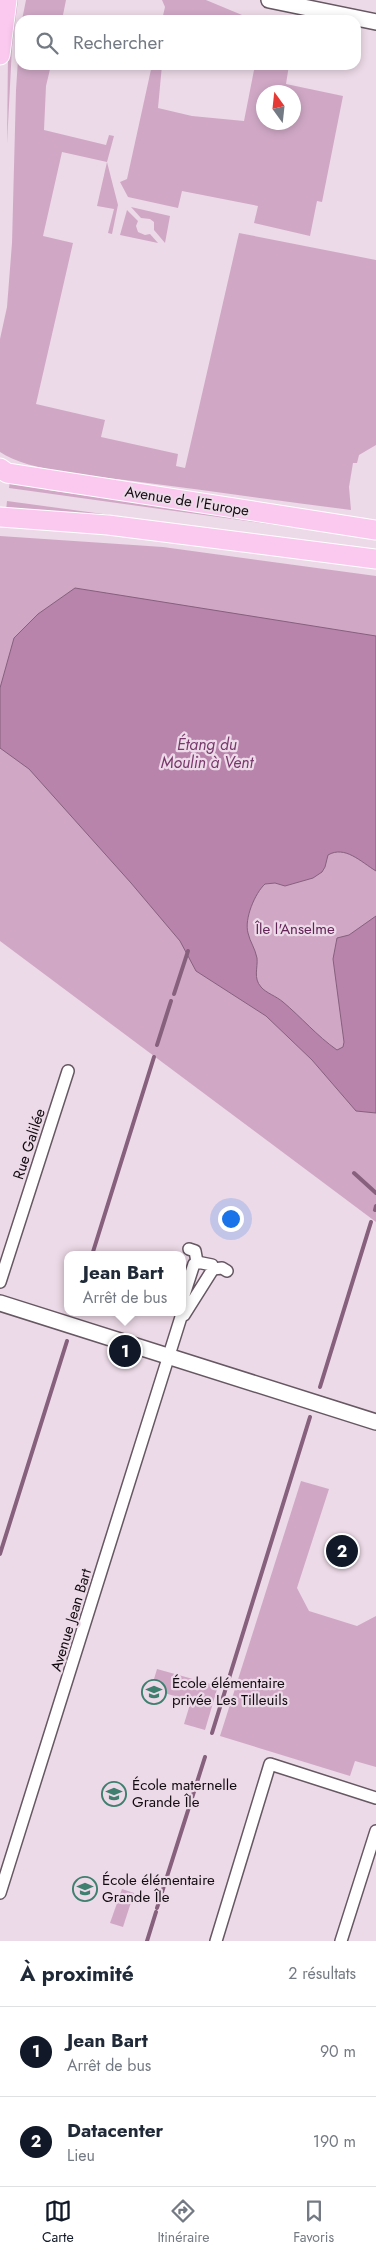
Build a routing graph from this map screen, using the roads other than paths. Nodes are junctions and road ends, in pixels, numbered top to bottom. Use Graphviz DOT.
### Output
graph roads {
  1 [pos="7,0"];
  2 [pos="268,0"];
  3 [pos="342,15"];
  4 [pos="361,19"];
  5 [pos="376,22"];
  6 [pos="0,55"];
  7 [pos="0,468"];
  8 [pos="0,517"];
  9 [pos="376,530"];
  10 [pos="376,559"];
  11 [pos="68,1071"];
  12 [pos="189,1249"];
  13 [pos="197,1262"];
  14 [pos="213,1269"];
  15 [pos="227,1271"];
  16 [pos="0,1282"];
  17 [pos="186,1289"];
  18 [pos="0,1303"];
  19 [pos="186,1312"];
  20 [pos="180,1316"];
  21 [pos="168,1356"];
  22 [pos="376,1422"];
  23 [pos="376,1798"];
  24 [pos="376,1831"];
  25 [pos="0,1893"];
  26 [pos="216,1941"];
  27 [pos="342,1941"];
  1 -- 6 [label="main road"];
  2 -- 3 [label="street"];
  4 -- 5 [label="street"];
  7 -- 9 [label="main road, Avenue de l'Europe"];
  8 -- 10 [label="main road"];
  11 -- 16 [label="street, Rue Galilée"];
  12 -- 13 [label="street"];
  13 -- 14 [label="street"];
  13 -- 17 [label="street"];
  14 -- 15 [label="street"];
  14 -- 19 [label="street"];
  18 -- 21 [label="street"];
  20 -- 21 [label="street, Avenue Jean Bart"];
  21 -- 22 [label="street"];
  21 -- 25 [label="street, Avenue Jean Bart"];
  23 -- 26 [label="street"];
  24 -- 27 [label="street"];
}
